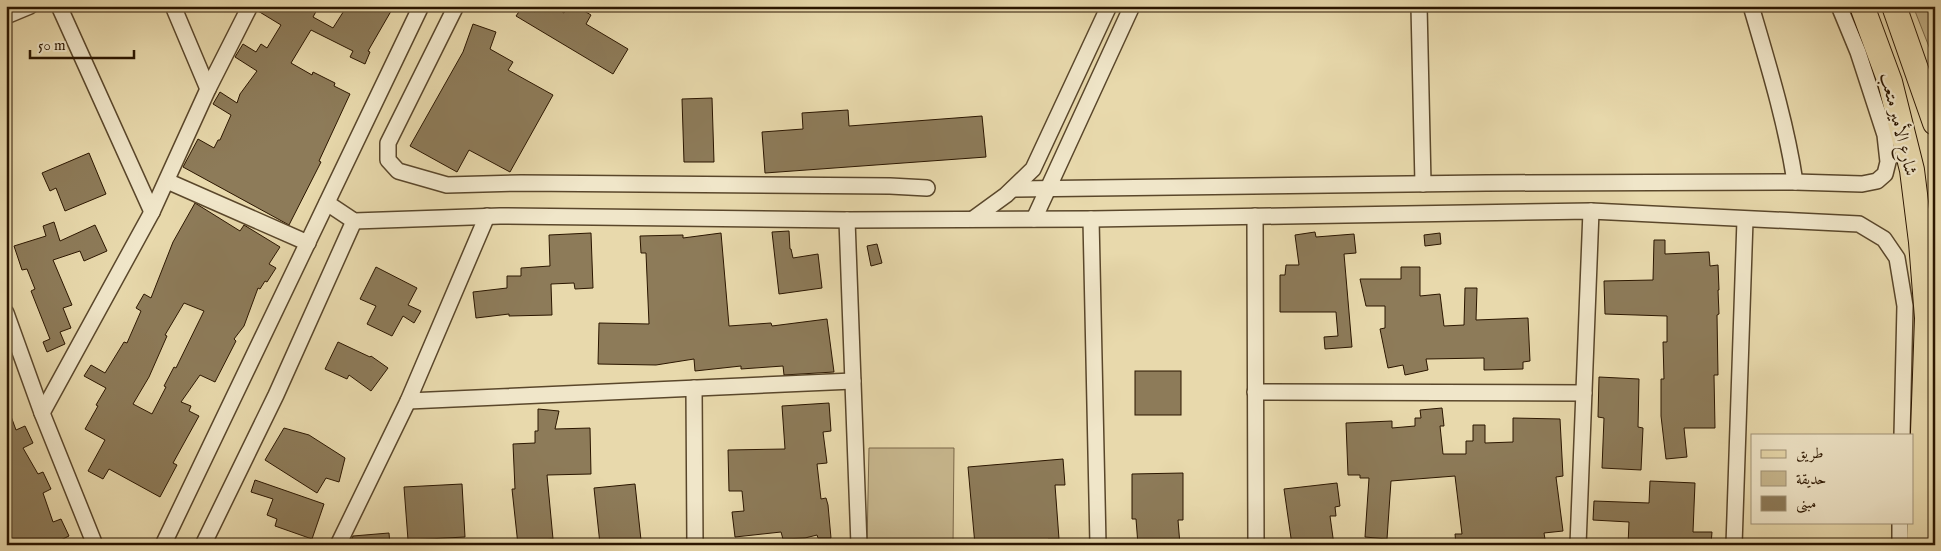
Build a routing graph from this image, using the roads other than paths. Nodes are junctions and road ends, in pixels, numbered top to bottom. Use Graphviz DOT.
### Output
graph roads {
  1 [pos="30,6"];
  2 [pos="59,6"];
  3 [pos="173,6"];
  4 [pos="250,6"];
  5 [pos="421,6"];
  6 [pos="456,6"];
  7 [pos="1109,6"];
  8 [pos="1132,6"];
  9 [pos="1419,6"];
  10 [pos="1750,6"];
  11 [pos="1839,6"];
  12 [pos="1862,6"];
  13 [pos="1894,6"];
  14 [pos="6,16"];
  15 [pos="208,89"];
  16 [pos="1935,123"];
  17 [pos="167,181"];
  18 [pos="1795,182"];
  19 [pos="1423,184"];
  20 [pos="927,188"];
  21 [pos="1048,188"];
  22 [pos="1012,189"];
  23 [pos="327,203"];
  24 [pos="1591,211"];
  25 [pos="152,212"];
  26 [pos="487,216"];
  27 [pos="1255,216"];
  28 [pos="1034,219"];
  29 [pos="1091,219"];
  30 [pos="354,220"];
  31 [pos="847,220"];
  32 [pos="973,220"];
  33 [pos="1745,220"];
  34 [pos="308,242"];
  35 [pos="6,313"];
  36 [pos="853,381"];
  37 [pos="694,388"];
  38 [pos="1255,392"];
  39 [pos="1584,393"];
  40 [pos="408,401"];
  41 [pos="42,413"];
  42 [pos="1902,434"];
  43 [pos="1900,524"];
  44 [pos="95,545"];
  45 [pos="163,545"];
  46 [pos="203,545"];
  47 [pos="338,545"];
  48 [pos="695,545"];
  49 [pos="860,545"];
  50 [pos="1098,545"];
  51 [pos="1256,545"];
  52 [pos="1578,545"];
  53 [pos="1734,545"];
  54 [pos="1900,545"];
  55 [pos="1919,545"];
  1 -- 14 [label="street"];
  2 -- 25 [label="street"];
  3 -- 15 [label="street"];
  4 -- 15 [label="street"];
  5 -- 23 [label="street"];
  6 -- 20 [label="street"];
  7 -- 22 [label="street"];
  8 -- 21 [label="street"];
  9 -- 19 [label="street"];
  10 -- 18 [label="street"];
  11 -- 18 [label="street"];
  12 -- 55 [label="main road, شارع الأمير متعب"];
  13 -- 16 [label="main road, شارع الأمير متعب"];
  15 -- 17 [label="street"];
  17 -- 25 [label="street"];
  17 -- 34 [label="street"];
  18 -- 19 [label="street"];
  19 -- 21 [label="street"];
  21 -- 22 [label="street"];
  21 -- 28 [label="street"];
  22 -- 32 [label="street"];
  23 -- 30 [label="street"];
  23 -- 34 [label="street"];
  24 -- 27 [label="street"];
  24 -- 33 [label="street"];
  24 -- 39 [label="street"];
  25 -- 41 [label="street"];
  26 -- 30 [label="street"];
  26 -- 31 [label="street"];
  26 -- 40 [label="street"];
  27 -- 29 [label="street"];
  27 -- 38 [label="street"];
  28 -- 29 [label="street"];
  28 -- 32 [label="street"];
  29 -- 50 [label="street"];
  30 -- 46 [label="street"];
  31 -- 32 [label="street"];
  31 -- 36 [label="street"];
  33 -- 42 [label="street"];
  33 -- 53 [label="street"];
  34 -- 45 [label="street"];
  35 -- 41 [label="street"];
  36 -- 37 [label="street"];
  36 -- 49 [label="street"];
  37 -- 40 [label="street"];
  37 -- 48 [label="street"];
  38 -- 39 [label="street"];
  38 -- 51 [label="street"];
  39 -- 52 [label="street"];
  40 -- 47 [label="street"];
  41 -- 44 [label="street"];
  43 -- 54 [label="street"];
}
